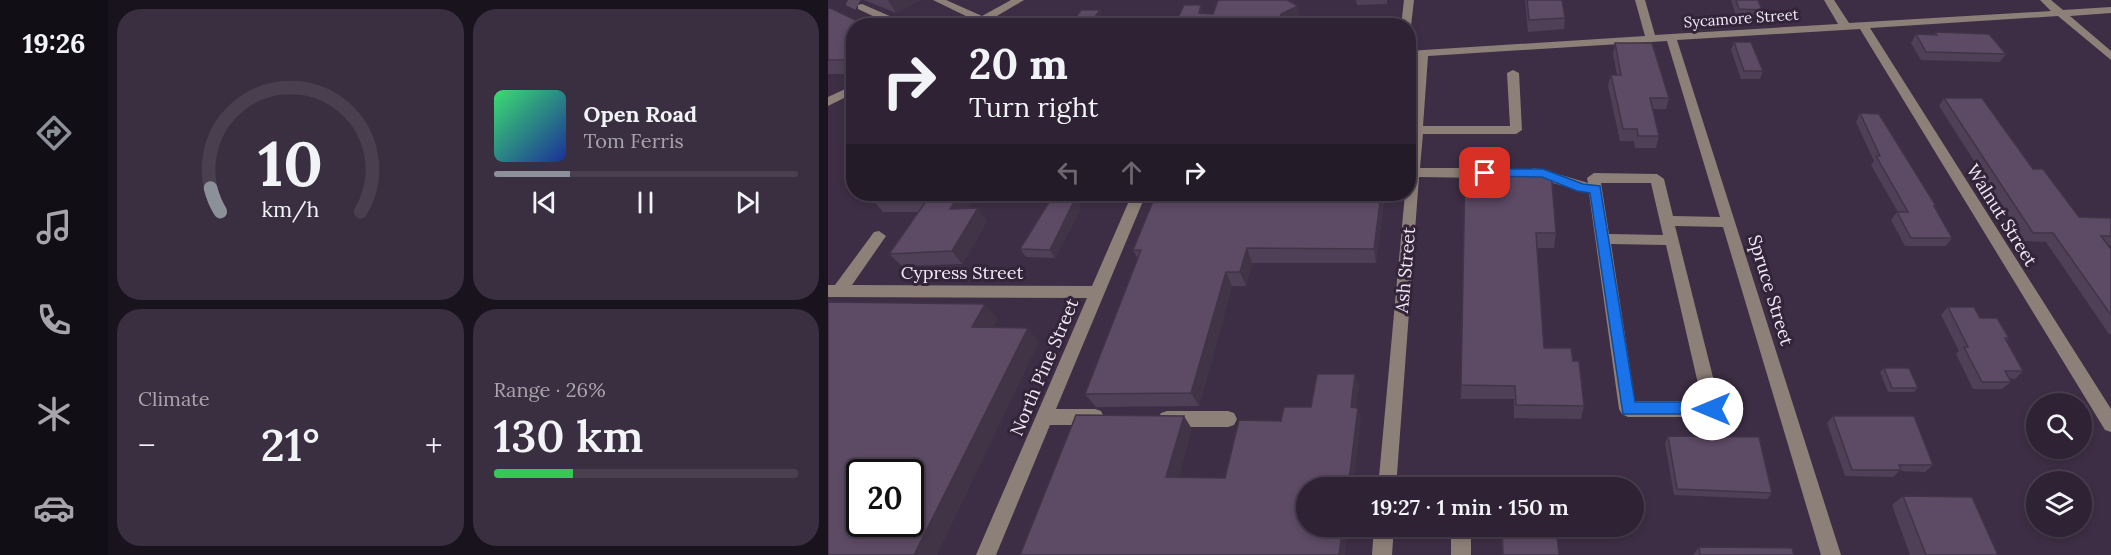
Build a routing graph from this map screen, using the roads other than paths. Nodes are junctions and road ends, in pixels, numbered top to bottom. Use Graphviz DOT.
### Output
graph roads {
  1 [pos="938,0"];
  2 [pos="1019,0"];
  3 [pos="1409,0"];
  4 [pos="1640,0"];
  5 [pos="1829,0"];
  6 [pos="2045,0"];
  7 [pos="862,7"];
  8 [pos="2111,10"];
  9 [pos="2060,13"];
  10 [pos="886,18"];
  11 [pos="978,18"];
  12 [pos="986,18"];
  13 [pos="1407,18"];
  14 [pos="1863,25"];
  15 [pos="1845,26"];
  16 [pos="1671,37"];
  17 [pos="1651,39"];
  18 [pos="1416,54"];
  19 [pos="2111,57"];
  20 [pos="1513,73"];
  21 [pos="846,89"];
  22 [pos="828,90"];
  23 [pos="846,93"];
  24 [pos="828,102"];
  25 [pos="1417,130"];
  26 [pos="1416,140"];
  27 [pos="1416,172"];
  28 [pos="1499,173"];
  29 [pos="1521,173"];
  30 [pos="1595,189"];
  31 [pos="1136,201"];
  32 [pos="1411,201"];
  33 [pos="1667,221"];
  34 [pos="1730,222"];
  35 [pos="879,236"];
  36 [pos="1603,239"];
  37 [pos="1671,240"];
  38 [pos="834,291"];
  39 [pos="1096,292"];
  40 [pos="1044,417"];
  41 [pos="1115,418"];
  42 [pos="1149,418"];
  43 [pos="1228,419"];
  44 [pos="2111,424"];
  45 [pos="1389,477"];
  46 [pos="1383,537"];
  47 [pos="1461,537"];
  48 [pos="986,555"];
  49 [pos="1382,555"];
  50 [pos="1461,555"];
  51 [pos="1832,555"];
  1 -- 11 [label="street"];
  2 -- 12 [label="street"];
  3 -- 13 [label="street"];
  4 -- 17 [label="street"];
  5 -- 15 [label="street"];
  6 -- 9 [label="street"];
  7 -- 10 [label="street"];
  8 -- 9 [label="street, Sycamore Street"];
  9 -- 14 [label="street, Sycamore Street"];
  9 -- 19 [label="street"];
  14 -- 15 [label="street, Sycamore Street"];
  14 -- 44 [label="street, Walnut Street"];
  15 -- 16 [label="street, Sycamore Street"];
  16 -- 17 [label="street, Sycamore Street"];
  16 -- 34 [label="street, Spruce Street"];
  17 -- 18 [label="street, Sycamore Street"];
  18 -- 25 [label="street, Ash Street"];
  20 -- 25 [label="street"];
  21 -- 22 [label="street"];
  23 -- 24 [label="street"];
  25 -- 26 [label="street, Ash Street"];
  27 -- 28 [label="street"];
  29 -- 30 [label="street"];
  30 -- 33 [label="street"];
  30 -- 36 [label="street"];
  31 -- 39 [label="street, North Pine Street"];
  32 -- 45 [label="street, Ash Street"];
  33 -- 34 [label="street"];
  33 -- 37 [label="street"];
  34 -- 51 [label="street, Spruce Street"];
  35 -- 38 [label="street"];
  36 -- 37 [label="street"];
  36 -- 37 [label="street"];
  38 -- 39 [label="street, Cypress Street"];
  39 -- 40 [label="street, North Pine Street"];
  40 -- 41 [label="street"];
  40 -- 48 [label="street, North Pine Street"];
  42 -- 43 [label="street"];
  46 -- 49 [label="street"];
  47 -- 50 [label="street"];
}
